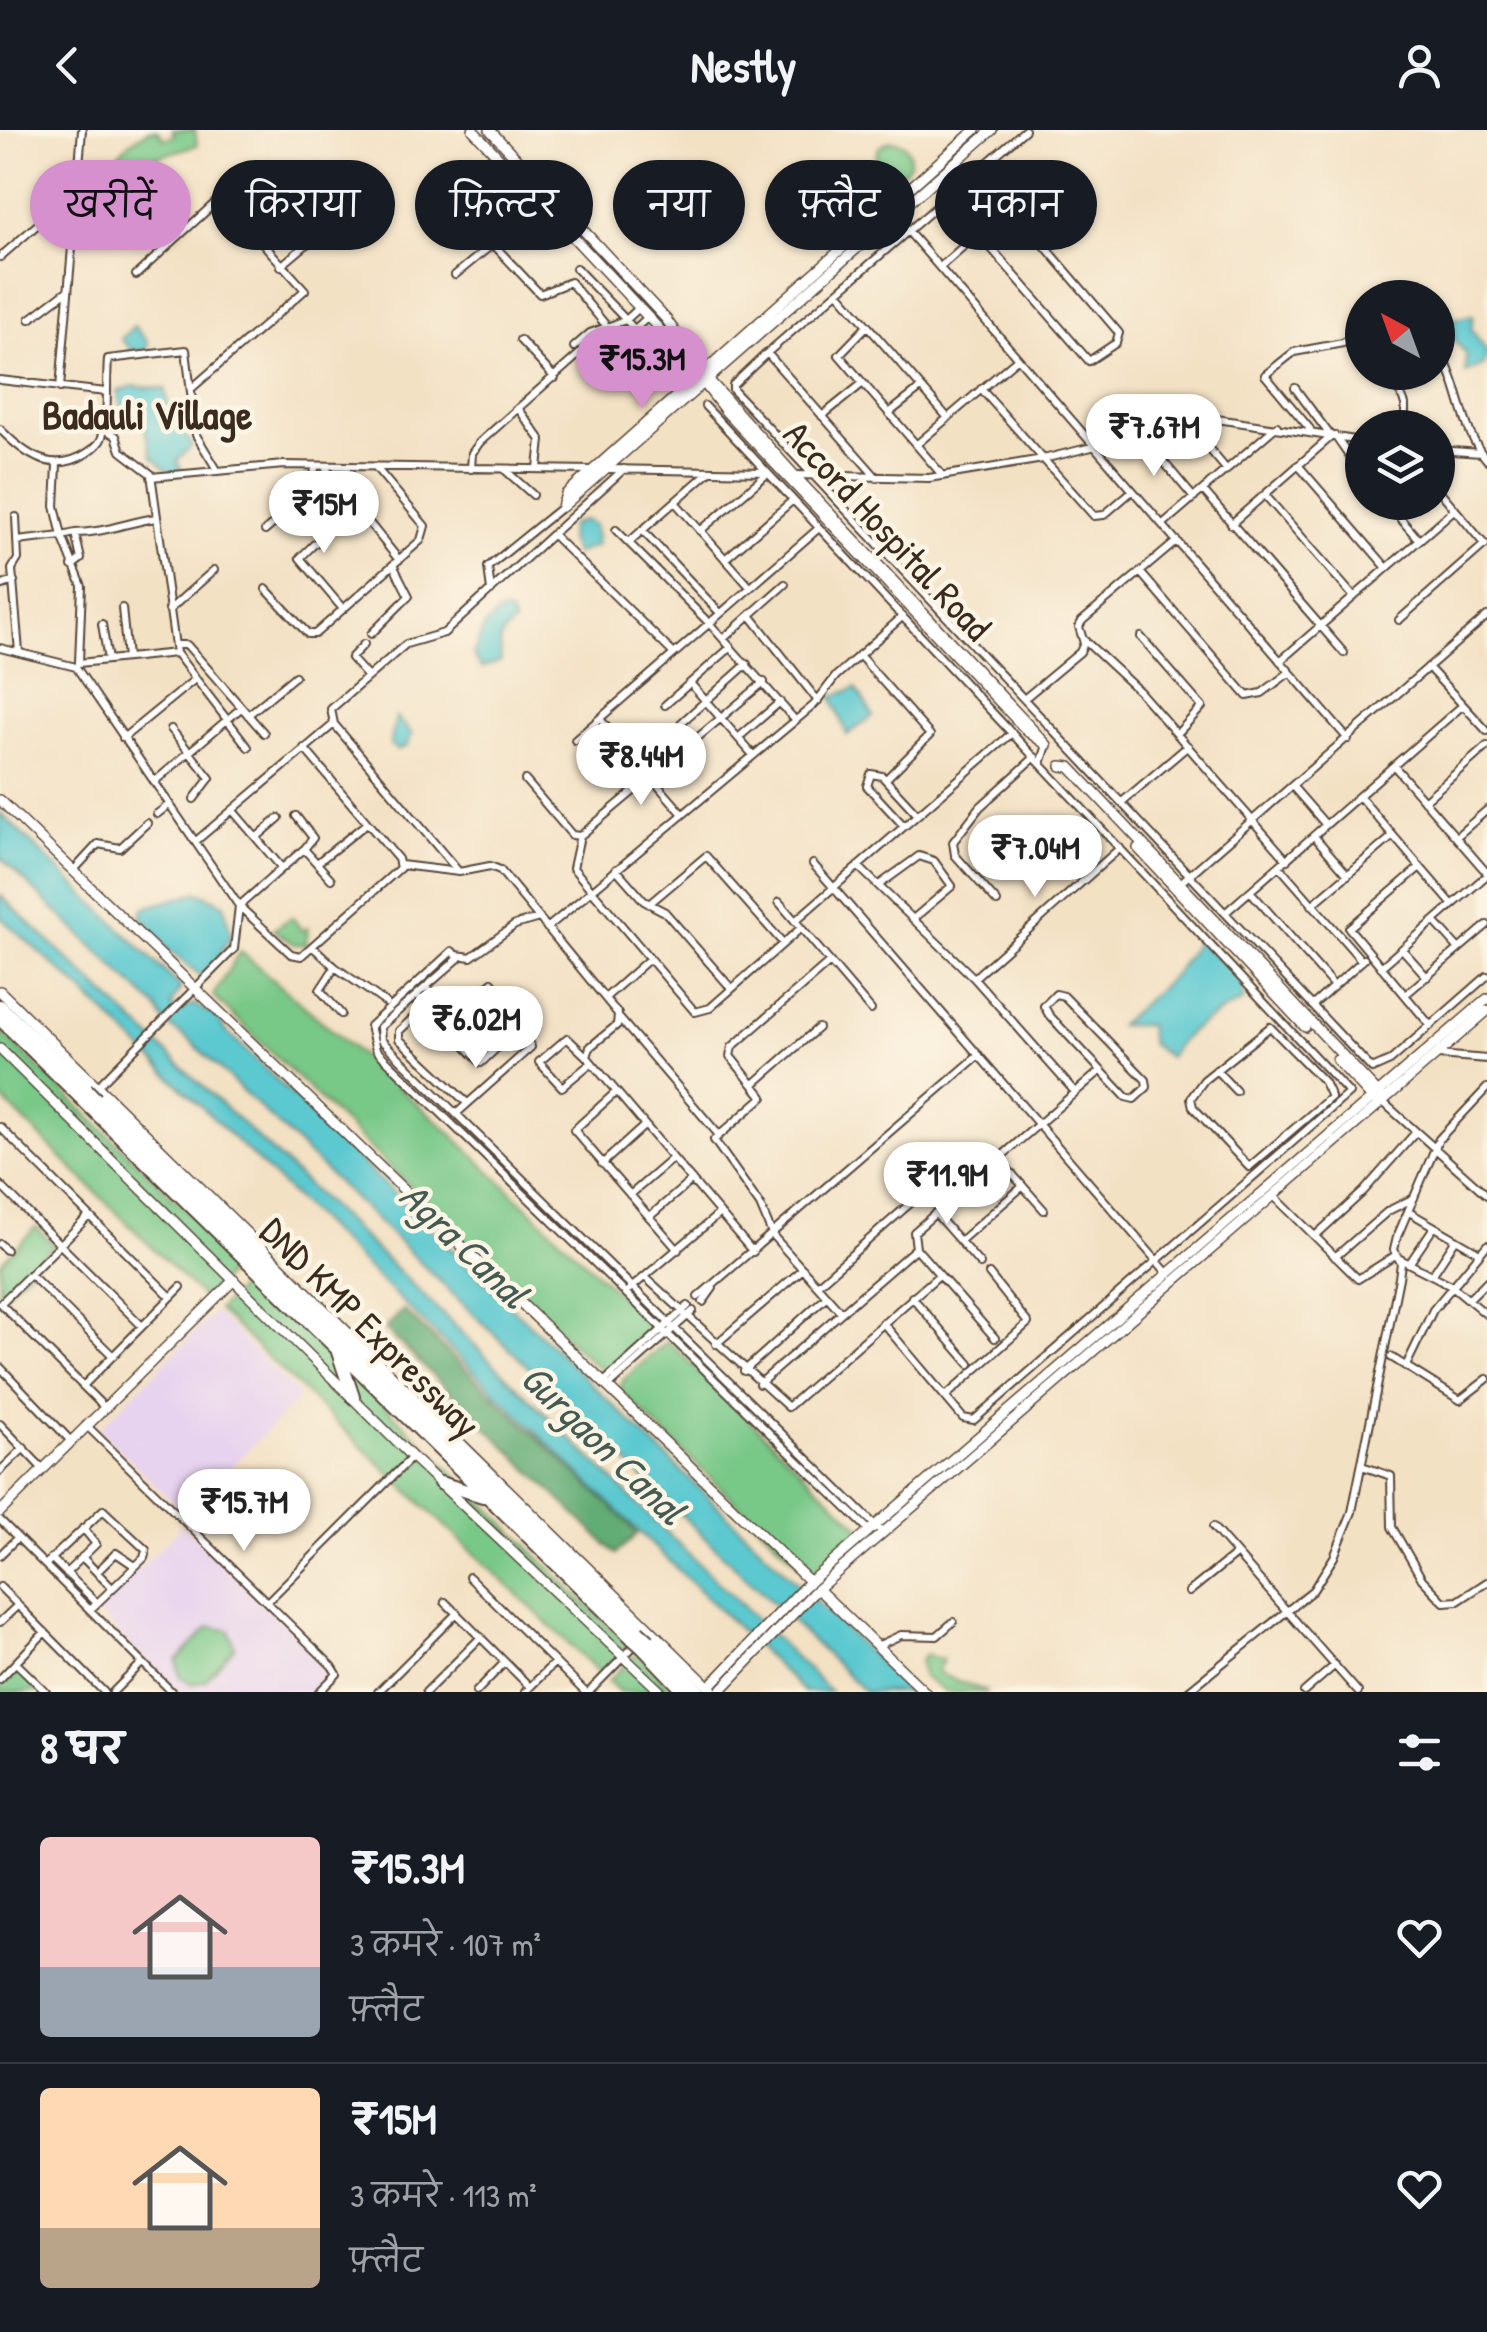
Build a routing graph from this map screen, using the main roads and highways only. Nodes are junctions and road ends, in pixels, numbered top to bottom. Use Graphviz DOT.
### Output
graph roads {
  1 [pos="0,1006"];
  2 [pos="0,1019"];
  3 [pos="91,1093"];
  4 [pos="337,1350"];
  5 [pos="353,1398"];
  6 [pos="440,1483"];
  7 [pos="486,1496"];
  8 [pos="643,1637"];
  9 [pos="710,1691"];
  10 [pos="685,1692"];
  1 -- 3 [label="highway, DND KMP Expressway"];
  2 -- 3 [label="highway, DND KMP Expressway"];
  3 -- 4 [label="highway, DND KMP Expressway"];
  3 -- 8 [label="highway, DND KMP Expressway"];
  4 -- 5 [label="highway"];
  4 -- 7 [label="highway, DND KMP Expressway"];
  6 -- 7 [label="highway"];
  7 -- 8 [label="highway, DND KMP Expressway"];
  8 -- 9 [label="highway, DND KMP Expressway"];
  8 -- 10 [label="highway, DND KMP Expressway"];
}
